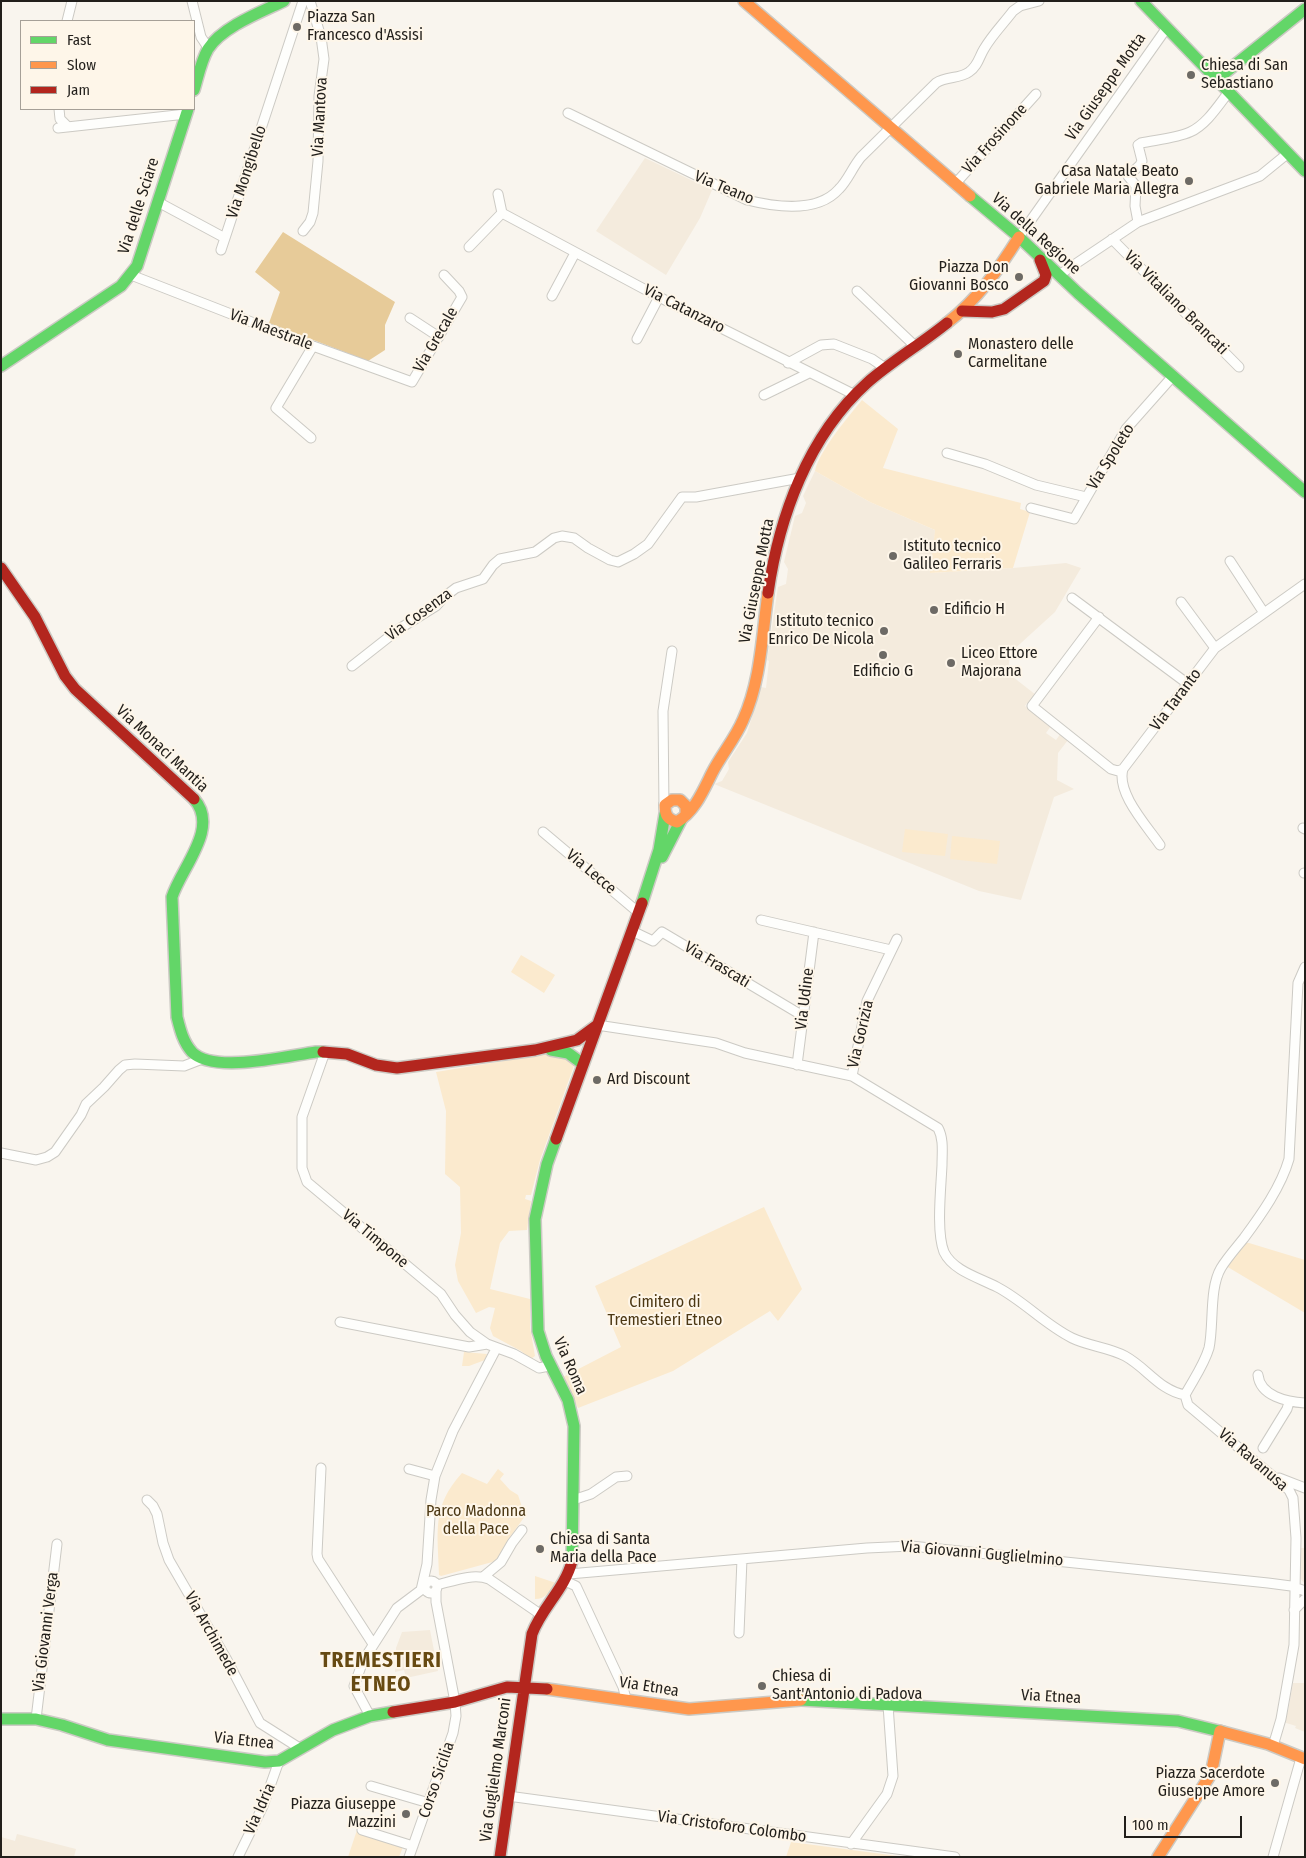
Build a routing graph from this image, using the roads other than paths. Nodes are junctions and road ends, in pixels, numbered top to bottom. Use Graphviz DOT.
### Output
graph roads {
  1 [pos="72,1"];
  2 [pos="192,1"];
  3 [pos="284,1"];
  4 [pos="303,1"];
  5 [pos="310,1"];
  6 [pos="744,1"];
  7 [pos="1039,1"];
  8 [pos="1141,1"];
  9 [pos="265,6"];
  10 [pos="1305,9"];
  11 [pos="67,20"];
  12 [pos="1166,29"];
  13 [pos="208,49"];
  14 [pos="1216,80"];
  15 [pos="195,87"];
  16 [pos="1228,93"];
  17 [pos="1036,94"];
  18 [pos="59,110"];
  19 [pos="187,111"];
  20 [pos="568,113"];
  21 [pos="890,127"];
  22 [pos="1290,158"];
  23 [pos="1305,171"];
  24 [pos="955,184"];
  25 [pos="498,194"];
  26 [pos="158,202"];
  27 [pos="502,213"];
  28 [pos="1138,222"];
  29 [pos="303,231"];
  30 [pos="1020,237"];
  31 [pos="225,238"];
  32 [pos="1112,239"];
  33 [pos="469,247"];
  34 [pos="221,250"];
  35 [pos="575,253"];
  36 [pos="1007,257"];
  37 [pos="1041,259"];
  38 [pos="444,275"];
  39 [pos="1059,275"];
  40 [pos="131,276"];
  41 [pos="1044,282"];
  42 [pos="983,289"];
  43 [pos="857,291"];
  44 [pos="1078,293"];
  45 [pos="552,296"];
  46 [pos="659,297"];
  47 [pos="1004,309"];
  48 [pos="962,311"];
  49 [pos="410,318"];
  50 [pos="439,337"];
  51 [pos="638,339"];
  52 [pos="313,346"];
  53 [pos="915,346"];
  54 [pos="788,363"];
  55 [pos="1,366"];
  56 [pos="1239,367"];
  57 [pos="885,368"];
  58 [pos="809,373"];
  59 [pos="1173,376"];
  60 [pos="412,382"];
  61 [pos="764,395"];
  62 [pos="855,395"];
  63 [pos="311,438"];
  64 [pos="947,453"];
  65 [pos="800,478"];
  66 [pos="1305,492"];
  67 [pos="1086,497"];
  68 [pos="1032,508"];
  69 [pos="1230,561"];
  70 [pos="1,568"];
  71 [pos="1305,584"];
  72 [pos="1072,598"];
  73 [pos="1181,602"];
  74 [pos="1264,613"];
  75 [pos="1099,618"];
  76 [pos="1215,648"];
  77 [pos="672,651"];
  78 [pos="352,666"];
  79 [pos="1188,684"];
  80 [pos="1123,769"];
  81 [pos="714,770"];
  82 [pos="663,773"];
  83 [pos="678,800"];
  84 [pos="664,811"];
  85 [pos="683,818"];
  86 [pos="543,832"];
  87 [pos="1160,845"];
  88 [pos="654,873"];
  89 [pos="639,912"];
  90 [pos="761,920"];
  91 [pos="632,931"];
  92 [pos="814,932"];
  93 [pos="897,939"];
  94 [pos="891,950"];
  95 [pos="1305,967"];
  96 [pos="803,1016"];
  97 [pos="597,1025"];
  98 [pos="577,1040"];
  99 [pos="589,1048"];
  100 [pos="535,1050"];
  101 [pos="562,1050"];
  102 [pos="325,1052"];
  103 [pos="202,1058"];
  104 [pos="583,1064"];
  105 [pos="797,1065"];
  106 [pos="852,1076"];
  107 [pos="1,1153"];
  108 [pos="340,1322"];
  109 [pos="487,1344"];
  110 [pos="496,1348"];
  111 [pos="549,1366"];
  112 [pos="1258,1375"];
  113 [pos="1184,1395"];
  114 [pos="1290,1402"];
  115 [pos="1305,1403"];
  116 [pos="1263,1448"];
  117 [pos="321,1468"];
  118 [pos="409,1469"];
  119 [pos="1272,1475"];
  120 [pos="435,1476"];
  121 [pos="627,1476"];
  122 [pos="1305,1488"];
  123 [pos="1305,1494"];
  124 [pos="1293,1498"];
  125 [pos="147,1500"];
  126 [pos="572,1500"];
  127 [pos="522,1530"];
  128 [pos="56,1544"];
  129 [pos="742,1559"];
  130 [pos="427,1564"];
  131 [pos="483,1577"];
  132 [pos="567,1578"];
  133 [pos="423,1586"];
  134 [pos="436,1586"];
  135 [pos="1294,1588"];
  136 [pos="1305,1591"];
  137 [pos="1305,1599"];
  138 [pos="1294,1610"];
  139 [pos="540,1614"];
  140 [pos="739,1634"];
  141 [pos="373,1644"];
  142 [pos="524,1688"];
  143 [pos="626,1699"];
  144 [pos="456,1702"];
  145 [pos="888,1705"];
  146 [pos="370,1716"];
  147 [pos="36,1719"];
  148 [pos="1,1720"];
  149 [pos="1220,1731"];
  150 [pos="1273,1746"];
  151 [pos="301,1749"];
  152 [pos="1303,1759"];
  153 [pos="279,1761"];
  154 [pos="371,1786"];
  155 [pos="508,1796"];
  156 [pos="429,1804"];
  157 [pos="362,1830"];
  158 [pos="851,1844"];
  159 [pos="413,1846"];
  160 [pos="238,1857"];
  161 [pos="409,1857"];
  162 [pos="500,1857"];
  163 [pos="955,1857"];
  164 [pos="1158,1857"];
  165 [pos="1273,1857"];
  1 -- 11 [label="street"];
  2 -- 13 [label="street"];
  3 -- 9 [label="main road"];
  4 -- 31 [label="street, Via Mongibello"];
  5 -- 29 [label="street, Via Mantova"];
  6 -- 21 [label="main road, Via della Regione"];
  7 -- 21 [label="street, Via Teano"];
  8 -- 12 [label="main road"];
  9 -- 13 [label="main road"];
  10 -- 14 [label="main road"];
  12 -- 14 [label="main road"];
  12 -- 30 [label="street, Via Giuseppe Motta"];
  13 -- 15 [label="main road"];
  14 -- 16 [label="main road"];
  16 -- 22 [label="main road"];
  16 -- 28 [label="street"];
  17 -- 24 [label="street, Via Frosinone"];
  18 -- 19 [label="street"];
  19 -- 26 [label="main road, Via delle Sciare"];
  20 -- 21 [label="street, Via Teano"];
  21 -- 24 [label="main road, Via della Regione"];
  22 -- 23 [label="main road"];
  22 -- 28 [label="street"];
  24 -- 30 [label="main road, Via della Regione"];
  25 -- 27 [label="street"];
  26 -- 31 [label="street, Via Mongibello"];
  26 -- 40 [label="main road, Via delle Sciare"];
  27 -- 33 [label="street"];
  27 -- 35 [label="street, Via Catanzaro"];
  28 -- 32 [label="street"];
  30 -- 36 [label="main road, Via Giuseppe Motta"];
  30 -- 37 [label="main road, Via della Regione"];
  31 -- 34 [label="street"];
  32 -- 39 [label="street"];
  32 -- 56 [label="street, Via Vitaliano Brancati"];
  35 -- 45 [label="street"];
  35 -- 46 [label="street, Via Catanzaro"];
  36 -- 37 [label="main road"];
  36 -- 42 [label="main road, Via Giuseppe Motta"];
  37 -- 39 [label="main road, Via della Regione"];
  37 -- 41 [label="main road"];
  38 -- 50 [label="street, Via Grecale"];
  39 -- 44 [label="main road, Via della Regione"];
  40 -- 52 [label="street, Via Maestrale"];
  40 -- 55 [label="main road, Via delle Sciare"];
  41 -- 44 [label="main road"];
  41 -- 47 [label="main road"];
  42 -- 47 [label="main road"];
  42 -- 48 [label="main road, Via Giuseppe Motta"];
  43 -- 53 [label="street"];
  44 -- 59 [label="main road, Via della Regione"];
  46 -- 51 [label="street"];
  46 -- 54 [label="street, Via Catanzaro"];
  47 -- 48 [label="main road"];
  48 -- 53 [label="main road, Via Giuseppe Motta"];
  49 -- 50 [label="street"];
  50 -- 60 [label="street, Via Grecale"];
  52 -- 60 [label="street, Via Maestrale"];
  52 -- 63 [label="street"];
  53 -- 57 [label="main road, Via Giuseppe Motta"];
  54 -- 57 [label="street"];
  54 -- 58 [label="street, Via Catanzaro"];
  57 -- 62 [label="main road, Via Giuseppe Motta"];
  58 -- 61 [label="street"];
  58 -- 62 [label="street, Via Catanzaro"];
  59 -- 66 [label="main road, Via della Regione"];
  59 -- 67 [label="street, Via Spoleto"];
  62 -- 65 [label="main road, Via Giuseppe Motta"];
  64 -- 67 [label="street"];
  65 -- 78 [label="street, Via Cosenza"];
  65 -- 81 [label="main road, Via Giuseppe Motta"];
  67 -- 68 [label="street, Via Spoleto"];
  69 -- 74 [label="street"];
  70 -- 103 [label="main road, Via Monaci Mantia"];
  71 -- 74 [label="street, Via Taranto"];
  72 -- 75 [label="street"];
  73 -- 76 [label="street"];
  74 -- 76 [label="street, Via Taranto"];
  75 -- 79 [label="street"];
  75 -- 80 [label="street"];
  76 -- 79 [label="street, Via Taranto"];
  77 -- 82 [label="street"];
  79 -- 80 [label="street, Via Taranto"];
  80 -- 87 [label="street"];
  81 -- 83 [label="main road"];
  81 -- 85 [label="main road"];
  82 -- 83 [label="street"];
  82 -- 84 [label="street"];
  83 -- 84 [label="main road"];
  83 -- 85 [label="main road"];
  84 -- 85 [label="main road"];
  84 -- 88 [label="main road"];
  85 -- 88 [label="main road"];
  86 -- 89 [label="street, Via Lecce"];
  88 -- 89 [label="main road"];
  89 -- 91 [label="main road"];
  90 -- 92 [label="street"];
  91 -- 96 [label="street, Via Frascati"];
  91 -- 97 [label="main road"];
  92 -- 94 [label="street"];
  92 -- 96 [label="street, Via Udine"];
  93 -- 94 [label="street, Via Gorizia"];
  94 -- 106 [label="street, Via Gorizia"];
  95 -- 113 [label="street"];
  96 -- 105 [label="street, Via Udine"];
  97 -- 98 [label="main road"];
  97 -- 99 [label="main road, Via Roma"];
  97 -- 105 [label="street"];
  98 -- 99 [label="main road"];
  98 -- 100 [label="main road"];
  99 -- 101 [label="main road"];
  99 -- 104 [label="main road, Via Roma"];
  100 -- 101 [label="main road"];
  100 -- 102 [label="main road"];
  101 -- 104 [label="main road"];
  102 -- 103 [label="main road"];
  102 -- 109 [label="street, Via Timpone"];
  103 -- 107 [label="street"];
  104 -- 111 [label="main road, Via Roma"];
  105 -- 106 [label="street"];
  106 -- 113 [label="street"];
  108 -- 109 [label="street"];
  109 -- 110 [label="street, Via Timpone"];
  110 -- 111 [label="street, Via Timpone"];
  110 -- 120 [label="street"];
  111 -- 126 [label="main road, Via Roma"];
  112 -- 114 [label="street"];
  113 -- 119 [label="street, Via Ravanusa"];
  114 -- 115 [label="street"];
  114 -- 116 [label="street"];
  117 -- 141 [label="street"];
  118 -- 120 [label="street"];
  119 -- 122 [label="street"];
  119 -- 124 [label="street, Via Ravanusa"];
  120 -- 130 [label="street"];
  121 -- 126 [label="street"];
  123 -- 124 [label="street"];
  124 -- 135 [label="street, Via Ravanusa"];
  125 -- 151 [label="street, Via Archimede"];
  126 -- 132 [label="main road, Via Roma"];
  127 -- 131 [label="street"];
  128 -- 147 [label="street, Via Giovanni Verga"];
  129 -- 132 [label="street, Via Giovanni Guglielmino"];
  129 -- 135 [label="street, Via Giovanni Guglielmino"];
  129 -- 140 [label="street"];
  130 -- 133 [label="street"];
  130 -- 134 [label="street"];
  131 -- 134 [label="street"];
  131 -- 139 [label="street"];
  132 -- 139 [label="main road, Via Roma"];
  132 -- 143 [label="street"];
  133 -- 134 [label="street"];
  133 -- 141 [label="street"];
  134 -- 144 [label="street, Corso Sicilia"];
  135 -- 136 [label="street, Via Giovanni Guglielmino"];
  135 -- 138 [label="street, Via Ravanusa"];
  137 -- 138 [label="street"];
  138 -- 150 [label="street, Via Ravanusa"];
  139 -- 142 [label="main road, Via Roma"];
  141 -- 146 [label="street"];
  142 -- 143 [label="main road, Via Etnea"];
  142 -- 144 [label="main road, Via Etnea"];
  142 -- 155 [label="main road, Via Guglielmo Marconi"];
  143 -- 145 [label="main road, Via Etnea"];
  144 -- 146 [label="main road, Via Etnea"];
  144 -- 156 [label="street, Corso Sicilia"];
  145 -- 149 [label="main road, Via Etnea"];
  145 -- 158 [label="street"];
  146 -- 151 [label="main road, Via Etnea"];
  147 -- 148 [label="main road, Via Etnea"];
  147 -- 153 [label="main road, Via Etnea"];
  149 -- 150 [label="main road, Via Etnea"];
  149 -- 164 [label="main road"];
  150 -- 152 [label="main road, Via Etnea"];
  151 -- 153 [label="main road, Via Etnea"];
  152 -- 165 [label="street"];
  153 -- 160 [label="street, Via Idria"];
  154 -- 156 [label="street"];
  155 -- 158 [label="street, Via Cristoforo Colombo"];
  155 -- 162 [label="main road, Via Guglielmo Marconi"];
  156 -- 159 [label="street, Corso Sicilia"];
  157 -- 159 [label="street"];
  158 -- 163 [label="street, Via Cristoforo Colombo"];
  159 -- 161 [label="street, Corso Sicilia"];
}
